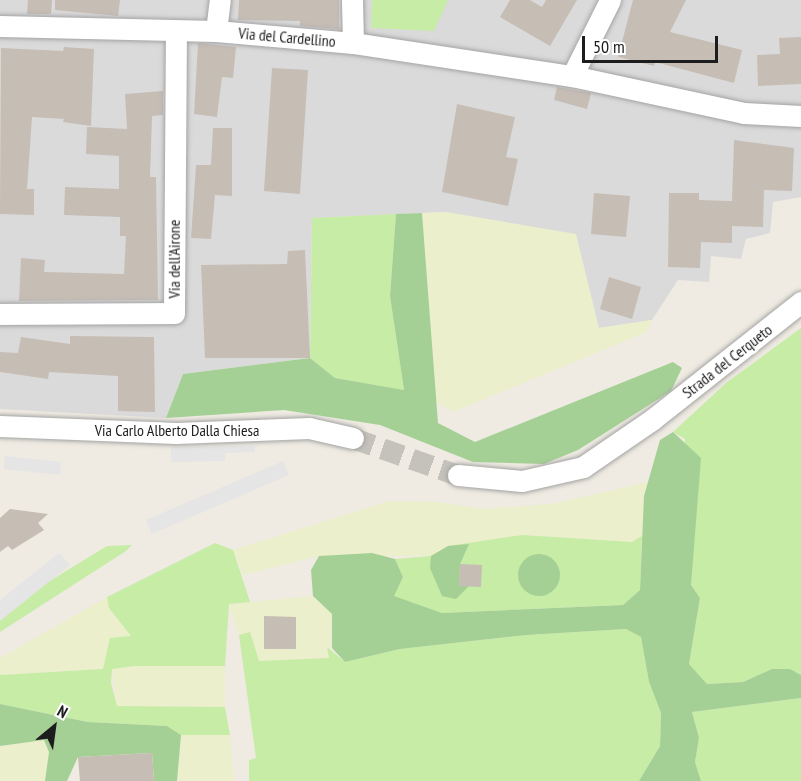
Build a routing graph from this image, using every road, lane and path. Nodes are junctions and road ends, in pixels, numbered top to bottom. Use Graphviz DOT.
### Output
graph roads {
  1 [pos="220,0"];
  2 [pos="352,0"];
  3 [pos="610,0"];
  4 [pos="0,26"];
  5 [pos="176,31"];
  6 [pos="216,31"];
  7 [pos="353,43"];
  8 [pos="572,76"];
  9 [pos="801,116"];
  10 [pos="801,302"];
  11 [pos="0,314"];
  12 [pos="0,426"];
  13 [pos="353,438"];
  14 [pos="458,475"];
  1 -- 6 [label="street"];
  2 -- 7 [label="street"];
  3 -- 8 [label="street"];
  4 -- 5 [label="street, Via del Cardellino"];
  5 -- 6 [label="street, Via del Cardellino"];
  5 -- 11 [label="street, Via dell'Airone"];
  6 -- 7 [label="street, Via del Cardellino"];
  7 -- 8 [label="street, Via del Cardellino"];
  8 -- 9 [label="street, Via del Cardellino"];
  10 -- 14 [label="street, Strada del Cerqueto"];
  12 -- 13 [label="street, Via Carlo Alberto Dalla Chiesa"];
}
